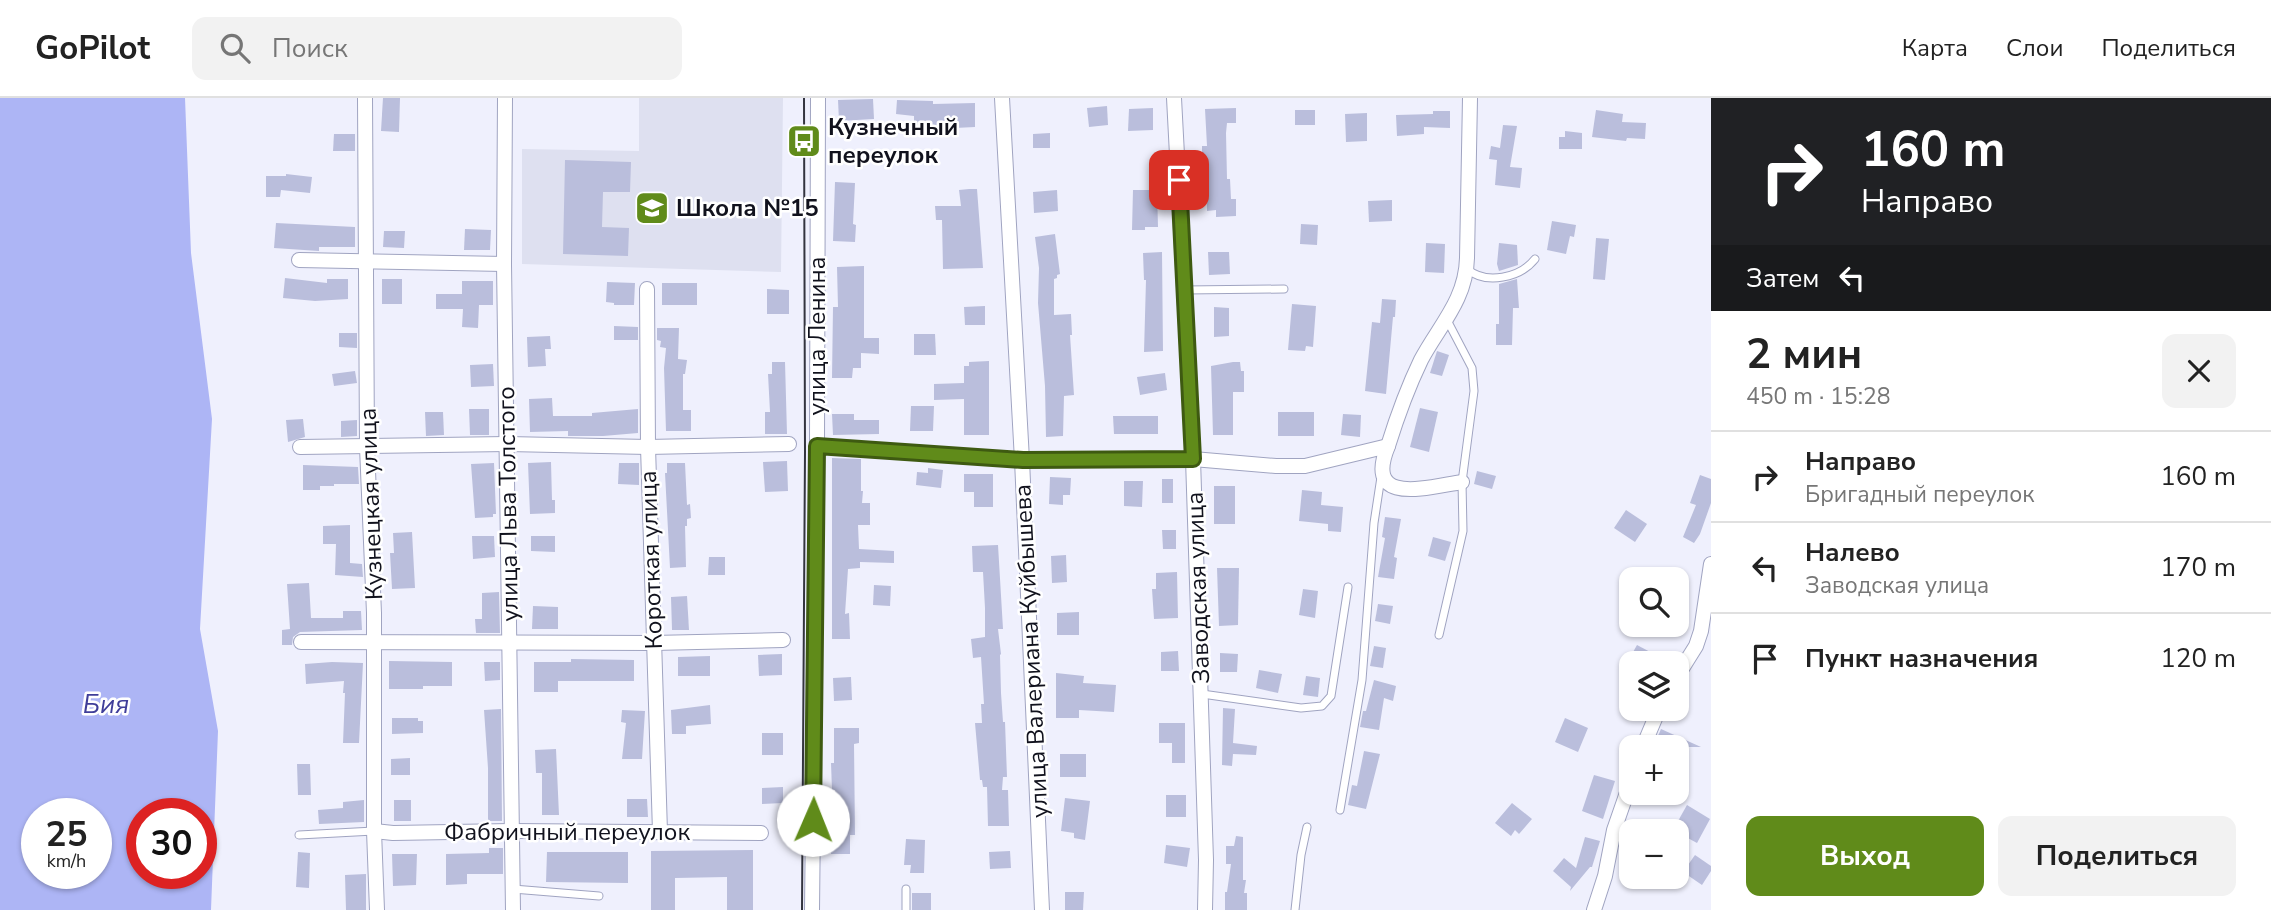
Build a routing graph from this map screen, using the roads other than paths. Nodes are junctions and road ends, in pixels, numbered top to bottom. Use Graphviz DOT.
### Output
graph roads {
  1 [pos="365,98"];
  2 [pos="505,98"];
  3 [pos="818,98"];
  4 [pos="1002,98"];
  5 [pos="1174,98"];
  6 [pos="1470,98"];
  7 [pos="1535,259"];
  8 [pos="299,260"];
  9 [pos="365,260"];
  10 [pos="504,264"];
  11 [pos="1467,269"];
  12 [pos="647,289"];
  13 [pos="1284,289"];
  14 [pos="1185,290"];
  15 [pos="1447,319"];
  16 [pos="507,444"];
  17 [pos="789,444"];
  18 [pos="817,446"];
  19 [pos="1388,446"];
  20 [pos="300,447"];
  21 [pos="367,447"];
  22 [pos="648,447"];
  23 [pos="1193,459"];
  24 [pos="1023,460"];
  25 [pos="1381,473"];
  26 [pos="1462,482"];
  27 [pos="1711,564"];
  28 [pos="1348,587"];
  29 [pos="1438,635"];
  30 [pos="783,640"];
  31 [pos="373,641"];
  32 [pos="301,642"];
  33 [pos="509,642"];
  34 [pos="653,643"];
  35 [pos="1689,656"];
  36 [pos="1202,694"];
  37 [pos="1623,805"];
  38 [pos="1340,810"];
  39 [pos="1307,827"];
  40 [pos="374,831"];
  41 [pos="513,831"];
  42 [pos="660,832"];
  43 [pos="761,833"];
  44 [pos="299,835"];
  45 [pos="513,889"];
  46 [pos="906,889"];
  47 [pos="599,896"];
  48 [pos="377,910"];
  49 [pos="513,910"];
  50 [pos="812,910"];
  51 [pos="906,910"];
  52 [pos="1042,910"];
  53 [pos="1205,910"];
  54 [pos="1295,910"];
  55 [pos="1594,910"];
  1 -- 9 [label="street, Кузнецкая улица"];
  2 -- 10 [label="street, улица Льва Толстого"];
  3 -- 18 [label="street, улица Ленина"];
  4 -- 24 [label="street, улица Валериана Куйбышева"];
  5 -- 14 [label="street, Заводская улица"];
  6 -- 11 [label="street"];
  7 -- 11 [label="lane"];
  8 -- 9 [label="street"];
  9 -- 10 [label="street"];
  9 -- 21 [label="street, Кузнецкая улица"];
  10 -- 16 [label="street, улица Льва Толстого"];
  11 -- 15 [label="street"];
  12 -- 22 [label="street, Короткая улица"];
  13 -- 14 [label="lane"];
  14 -- 23 [label="street, Заводская улица"];
  15 -- 19 [label="street"];
  15 -- 26 [label="lane"];
  16 -- 21 [label="street"];
  16 -- 22 [label="street"];
  16 -- 33 [label="street, улица Льва Толстого"];
  17 -- 22 [label="street"];
  18 -- 24 [label="street"];
  18 -- 50 [label="street, улица Ленина"];
  19 -- 23 [label="street"];
  19 -- 25 [label="street"];
  20 -- 21 [label="street"];
  21 -- 31 [label="street, Кузнецкая улица"];
  22 -- 34 [label="street, Короткая улица"];
  23 -- 24 [label="street"];
  23 -- 36 [label="street, Заводская улица"];
  24 -- 52 [label="street, улица Валериана Куйбышева"];
  25 -- 26 [label="street"];
  25 -- 38 [label="lane"];
  26 -- 29 [label="lane"];
  27 -- 35 [label="street"];
  28 -- 36 [label="lane"];
  30 -- 34 [label="street"];
  31 -- 32 [label="street"];
  31 -- 33 [label="street"];
  31 -- 40 [label="street, Кузнецкая улица"];
  33 -- 34 [label="street"];
  33 -- 41 [label="street, улица Льва Толстого"];
  34 -- 42 [label="street, Короткая улица"];
  36 -- 53 [label="street, Заводская улица"];
  37 -- 55 [label="street"];
  39 -- 54 [label="lane"];
  40 -- 41 [label="street, Фабричный переулок"];
  40 -- 44 [label="lane"];
  40 -- 48 [label="street, Кузнецкая улица"];
  41 -- 42 [label="street, Фабричный переулок"];
  41 -- 45 [label="street, улица Льва Толстого"];
  42 -- 43 [label="street, Фабричный переулок"];
  45 -- 47 [label="lane"];
  45 -- 49 [label="street, улица Льва Толстого"];
  46 -- 51 [label="lane"];
}
